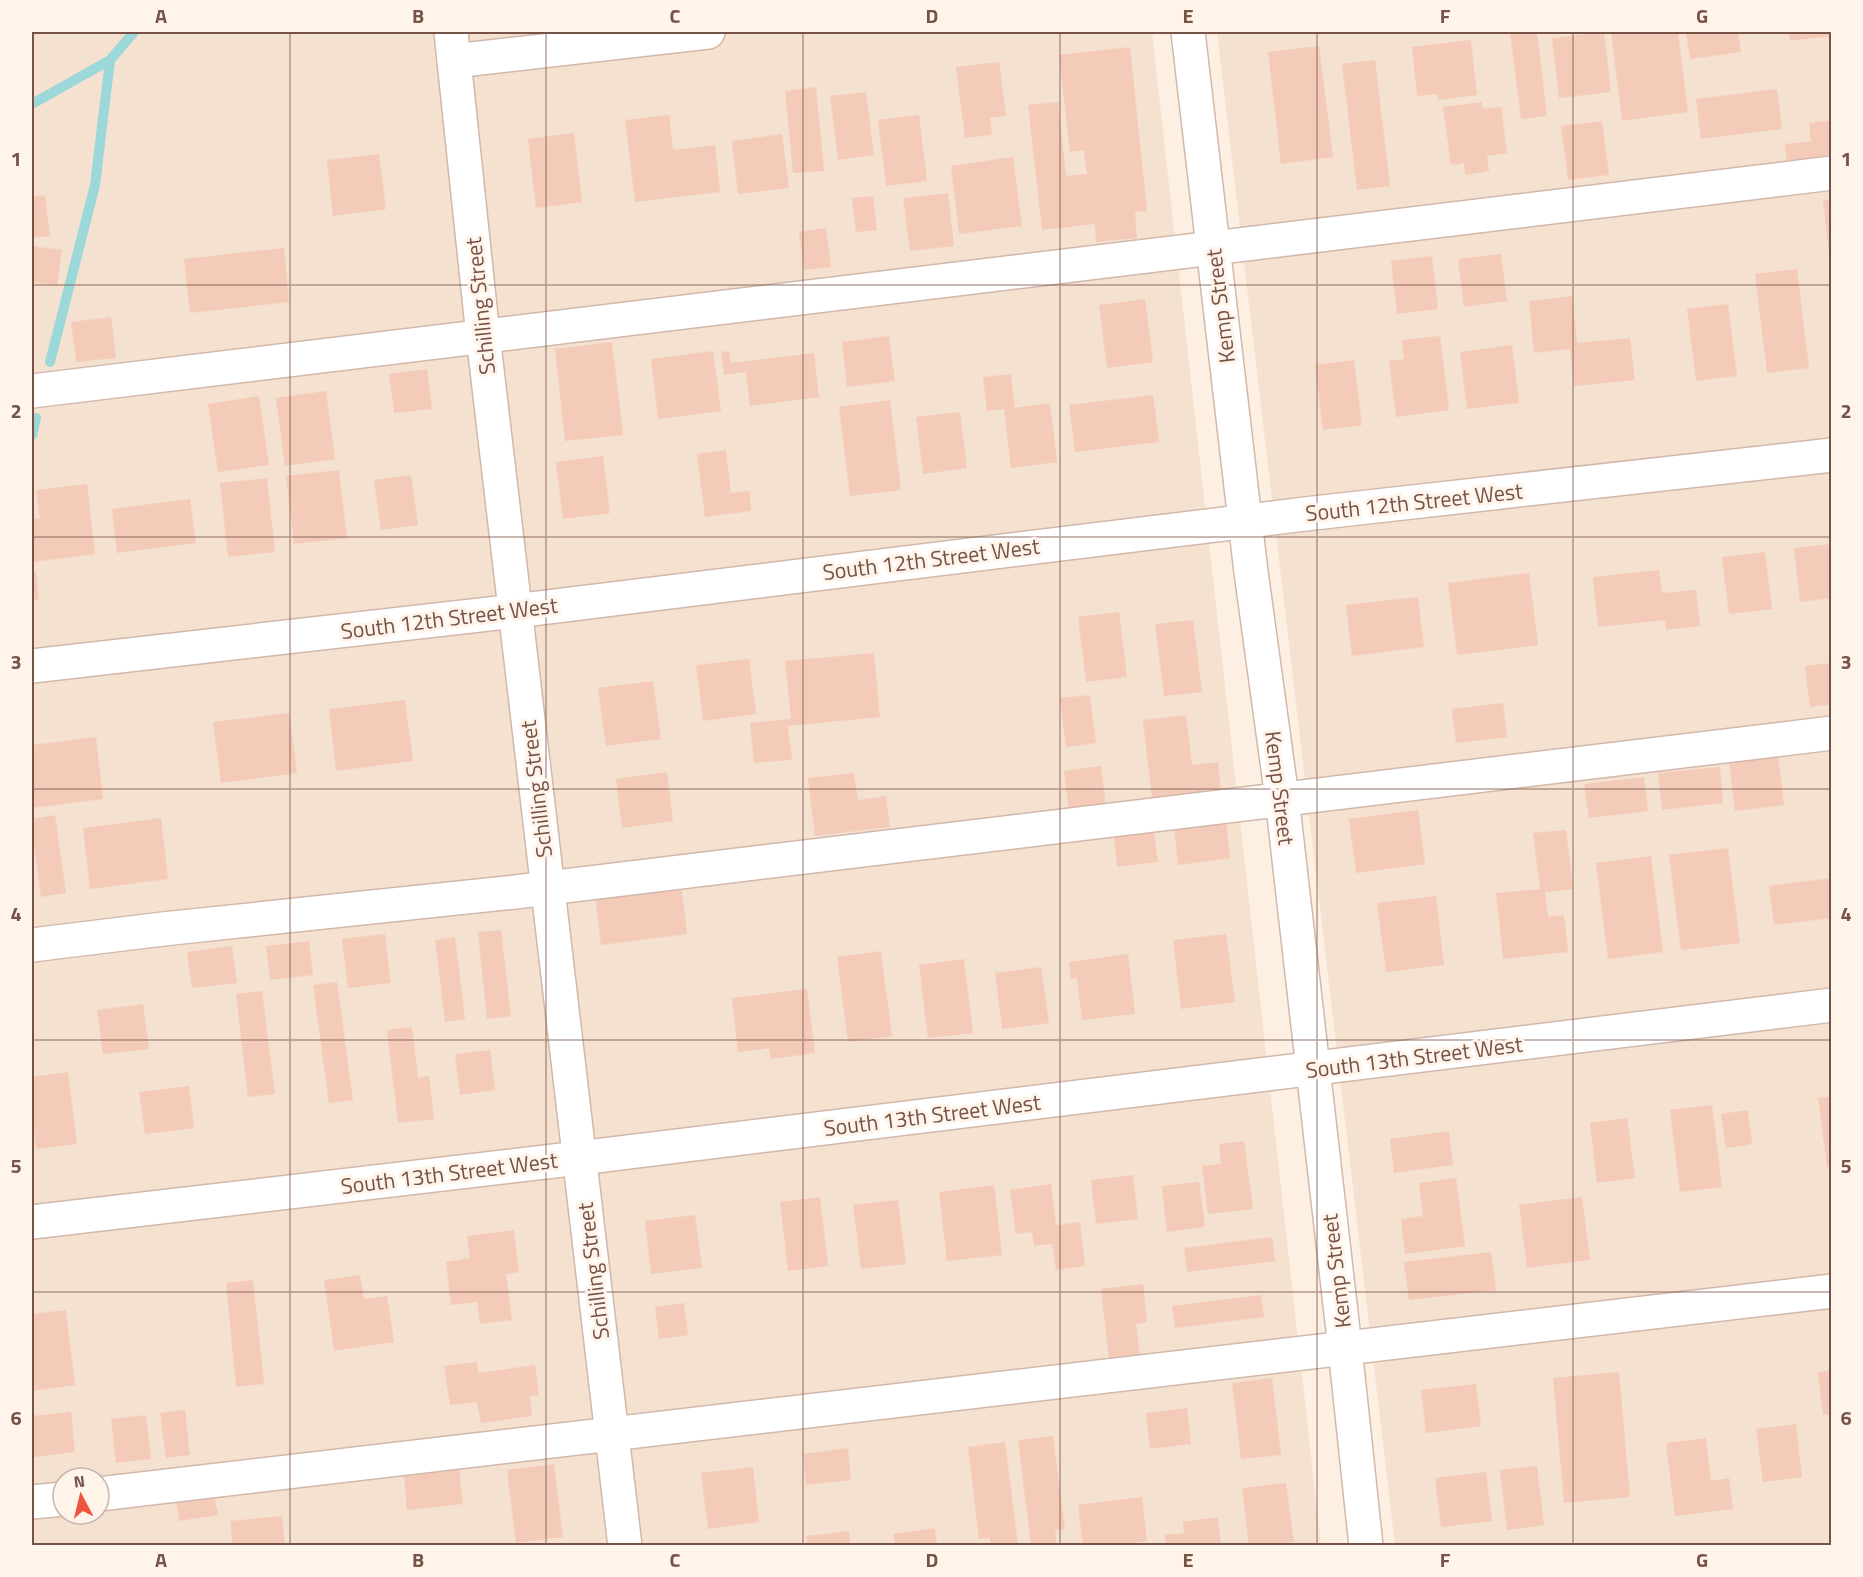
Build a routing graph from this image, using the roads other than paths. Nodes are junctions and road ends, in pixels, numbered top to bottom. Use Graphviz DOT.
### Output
graph roads {
  1 [pos="708,32"];
  2 [pos="1188,32"];
  3 [pos="452,46"];
  4 [pos="1832,173"];
  5 [pos="1213,249"];
  6 [pos="483,336"];
  7 [pos="32,391"];
  8 [pos="1832,455"];
  9 [pos="1245,521"];
  10 [pos="514,611"];
  11 [pos="32,666"];
  12 [pos="1832,732"];
  13 [pos="1282,798"];
  14 [pos="548,888"];
  15 [pos="32,945"];
  16 [pos="1832,1005"];
  17 [pos="1313,1070"];
  18 [pos="579,1158"];
  19 [pos="32,1222"];
  20 [pos="1832,1291"];
  21 [pos="1346,1348"];
  22 [pos="612,1434"];
  23 [pos="111,1493"];
  24 [pos="51,1500"];
  25 [pos="32,1502"];
  26 [pos="625,1545"];
  27 [pos="1366,1545"];
  1 -- 3 [label="street"];
  2 -- 5 [label="street, Kemp Street"];
  3 -- 6 [label="street, Schilling Street"];
  4 -- 5 [label="street"];
  5 -- 6 [label="street"];
  5 -- 9 [label="street, Kemp Street"];
  6 -- 7 [label="street"];
  6 -- 10 [label="street, Schilling Street"];
  8 -- 9 [label="street, South 12th Street West"];
  9 -- 10 [label="street, South 12th Street West"];
  9 -- 13 [label="street, Kemp Street"];
  10 -- 11 [label="street, South 12th Street West"];
  10 -- 14 [label="street, Schilling Street"];
  12 -- 13 [label="street"];
  13 -- 14 [label="street"];
  13 -- 17 [label="street, Kemp Street"];
  14 -- 15 [label="street"];
  14 -- 18 [label="street, Schilling Street"];
  16 -- 17 [label="street, South 13th Street West"];
  17 -- 18 [label="street, South 13th Street West"];
  17 -- 21 [label="street, Kemp Street"];
  18 -- 19 [label="street, South 13th Street West"];
  18 -- 22 [label="street, Schilling Street"];
  20 -- 21 [label="street"];
  21 -- 22 [label="street"];
  21 -- 27 [label="street, Kemp Street"];
  22 -- 23 [label="street"];
  22 -- 26 [label="street, Schilling Street"];
  24 -- 25 [label="street"];
}
